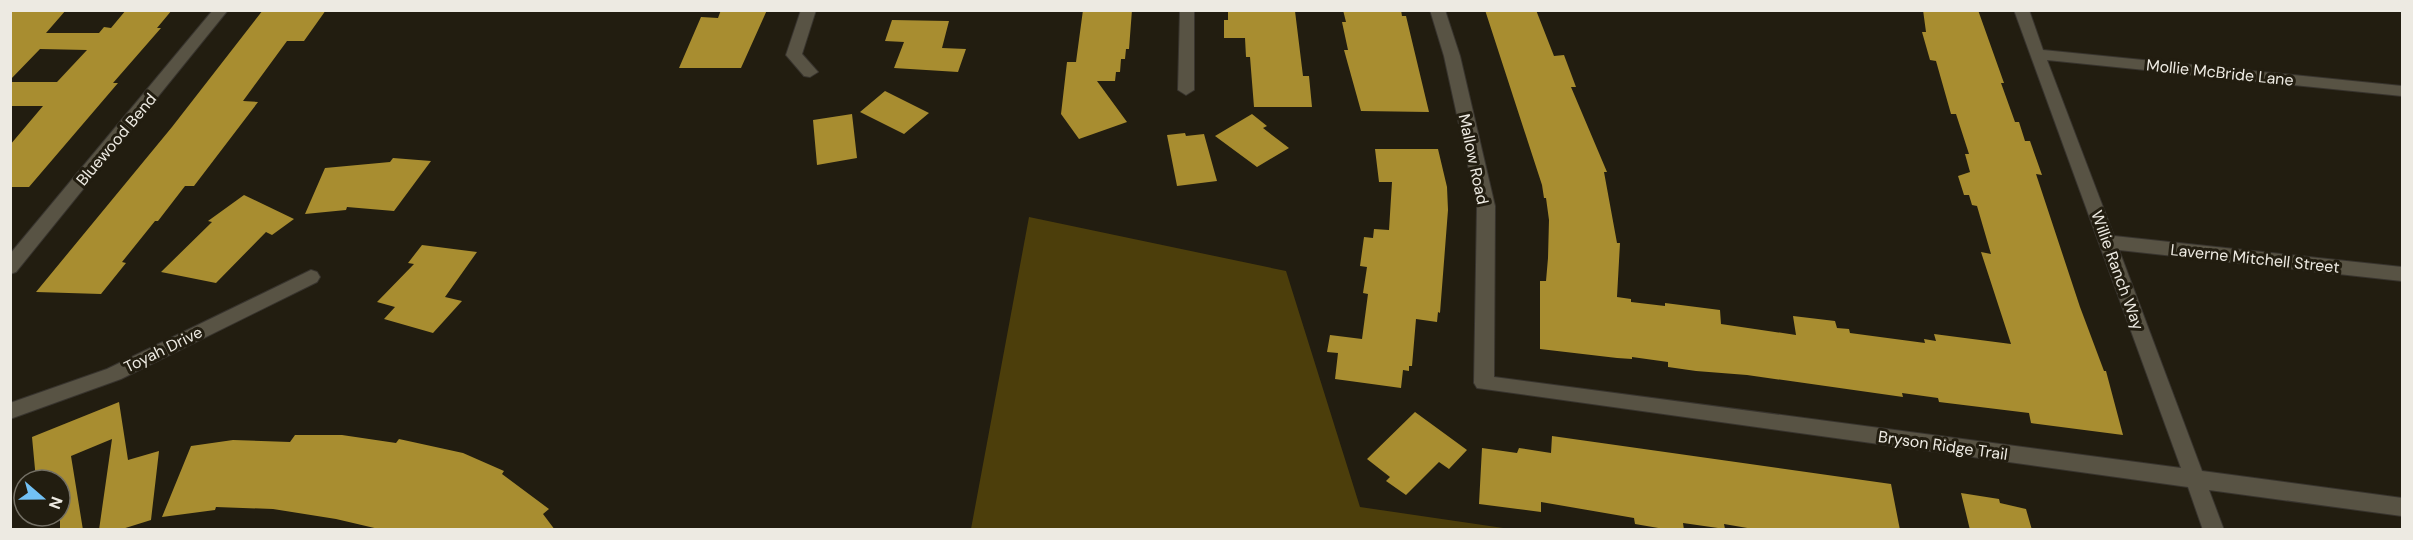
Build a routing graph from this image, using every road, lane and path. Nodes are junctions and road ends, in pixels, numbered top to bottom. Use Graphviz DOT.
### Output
graph roads {
  1 [pos="221,10"];
  2 [pos="809,10"];
  3 [pos="1187,10"];
  4 [pos="1437,10"];
  5 [pos="2021,10"];
  6 [pos="2037,54"];
  7 [pos="810,72"];
  8 [pos="1186,90"];
  9 [pos="2403,91"];
  10 [pos="2107,242"];
  11 [pos="10,267"];
  12 [pos="2403,274"];
  13 [pos="311,277"];
  14 [pos="1484,383"];
  15 [pos="10,411"];
  16 [pos="2195,479"];
  17 [pos="2403,507"];
  18 [pos="2214,530"];
  1 -- 11 [label="street, Bluewood Bend"];
  2 -- 7 [label="street"];
  3 -- 8 [label="street"];
  4 -- 14 [label="street, Mallow Road"];
  5 -- 6 [label="street, Willie Ranch Way"];
  6 -- 9 [label="street, Mollie McBride Lane"];
  6 -- 10 [label="street, Willie Ranch Way"];
  10 -- 12 [label="street, Laverne Mitchell Street"];
  10 -- 16 [label="street, Willie Ranch Way"];
  13 -- 15 [label="street, Toyah Drive"];
  14 -- 16 [label="street, Bryson Ridge Trail"];
  16 -- 17 [label="street, Bryson Ridge Trail"];
  16 -- 18 [label="street, Willie Ranch Way"];
}
